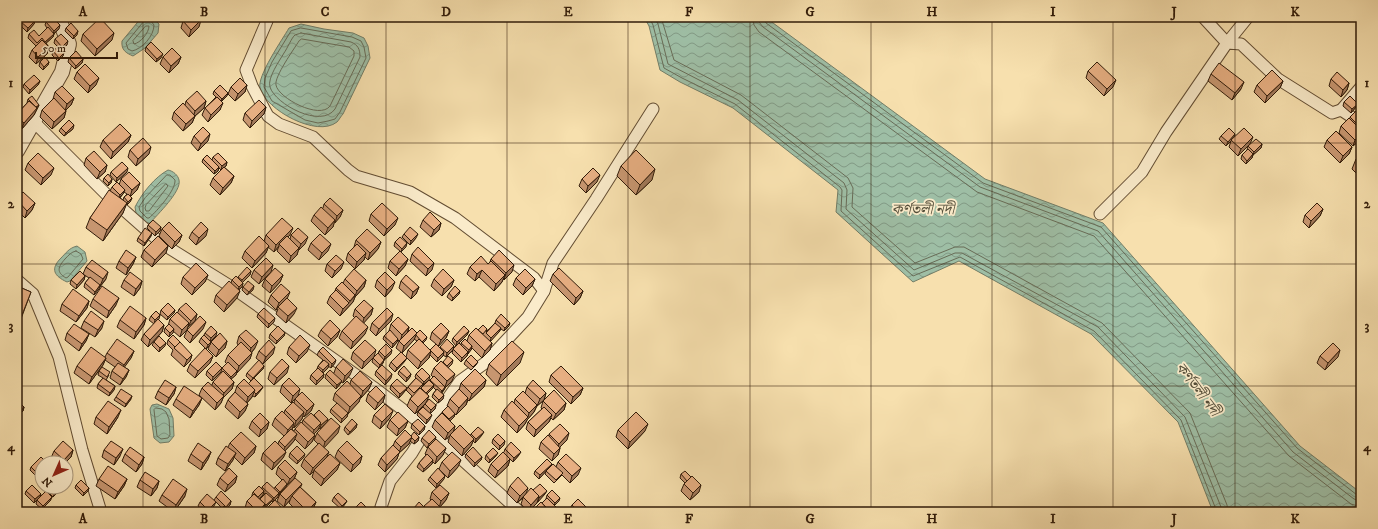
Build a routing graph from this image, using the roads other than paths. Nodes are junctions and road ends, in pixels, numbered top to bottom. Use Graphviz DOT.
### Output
graph roads {
  1 [pos="58,17"];
  2 [pos="264,17"];
  3 [pos="1203,17"];
  4 [pos="1248,17"];
  5 [pos="1227,43"];
  6 [pos="1361,87"];
  7 [pos="653,109"];
  8 [pos="1341,110"];
  9 [pos="34,122"];
  10 [pos="1361,123"];
  11 [pos="17,151"];
  12 [pos="1100,214"];
  13 [pos="17,280"];
  14 [pos="544,291"];
  15 [pos="427,428"];
  16 [pos="101,512"];
  17 [pos="382,512"];
  18 [pos="520,512"];
  1 -- 9 [label="street"];
  2 -- 14 [label="street"];
  3 -- 5 [label="street"];
  4 -- 5 [label="street"];
  5 -- 8 [label="street"];
  5 -- 12 [label="street"];
  6 -- 8 [label="street"];
  7 -- 14 [label="street"];
  8 -- 10 [label="street"];
  9 -- 11 [label="street"];
  9 -- 15 [label="street"];
  13 -- 16 [label="street"];
  14 -- 15 [label="street"];
  15 -- 17 [label="street"];
  15 -- 18 [label="street"];
}
